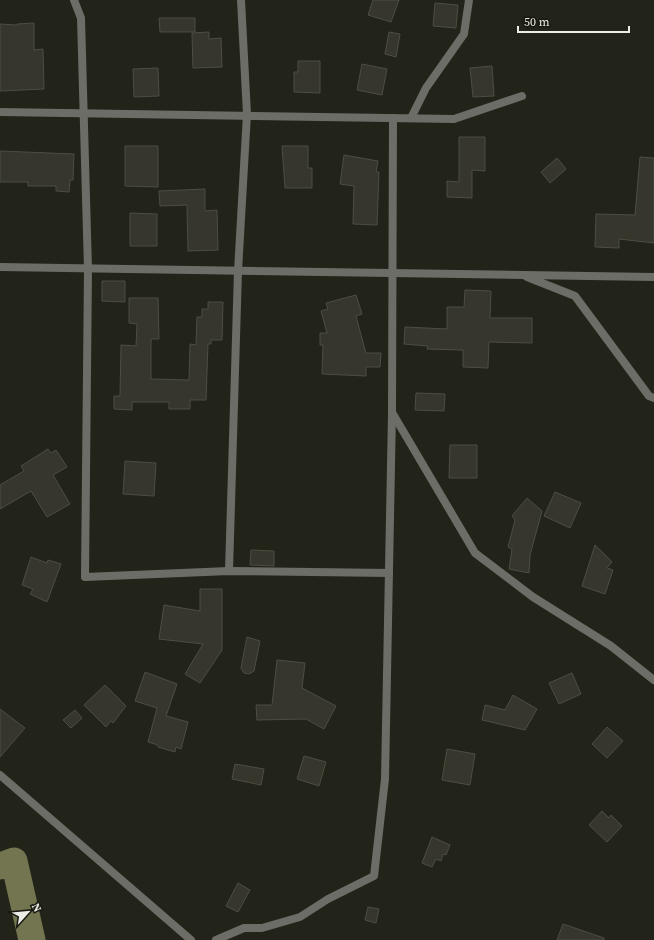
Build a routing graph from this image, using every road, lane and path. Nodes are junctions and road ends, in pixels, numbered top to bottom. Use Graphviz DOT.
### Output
graph roads {
  1 [pos="74,0"];
  2 [pos="242,0"];
  3 [pos="469,0"];
  4 [pos="522,96"];
  5 [pos="0,112"];
  6 [pos="83,113"];
  7 [pos="247,114"];
  8 [pos="393,118"];
  9 [pos="411,118"];
  10 [pos="0,267"];
  11 [pos="88,268"];
  12 [pos="238,271"];
  13 [pos="391,273"];
  14 [pos="523,275"];
  15 [pos="654,277"];
  16 [pos="654,398"];
  17 [pos="392,414"];
  18 [pos="229,571"];
  19 [pos="389,573"];
  20 [pos="654,680"];
  21 [pos="0,775"];
  22 [pos="191,940"];
  23 [pos="216,940"];
  1 -- 6 [label="street"];
  2 -- 7 [label="street"];
  3 -- 9 [label="street"];
  4 -- 9 [label="street"];
  5 -- 6 [label="street"];
  6 -- 7 [label="street"];
  6 -- 11 [label="street"];
  7 -- 8 [label="street"];
  7 -- 12 [label="street"];
  8 -- 9 [label="street"];
  8 -- 13 [label="street"];
  10 -- 11 [label="street"];
  11 -- 12 [label="street"];
  11 -- 18 [label="street"];
  12 -- 13 [label="street"];
  12 -- 18 [label="street"];
  13 -- 14 [label="street"];
  13 -- 17 [label="street"];
  14 -- 15 [label="street"];
  14 -- 16 [label="street"];
  17 -- 19 [label="street"];
  17 -- 20 [label="street"];
  18 -- 19 [label="street"];
  19 -- 23 [label="street"];
  21 -- 22 [label="street"];
}
